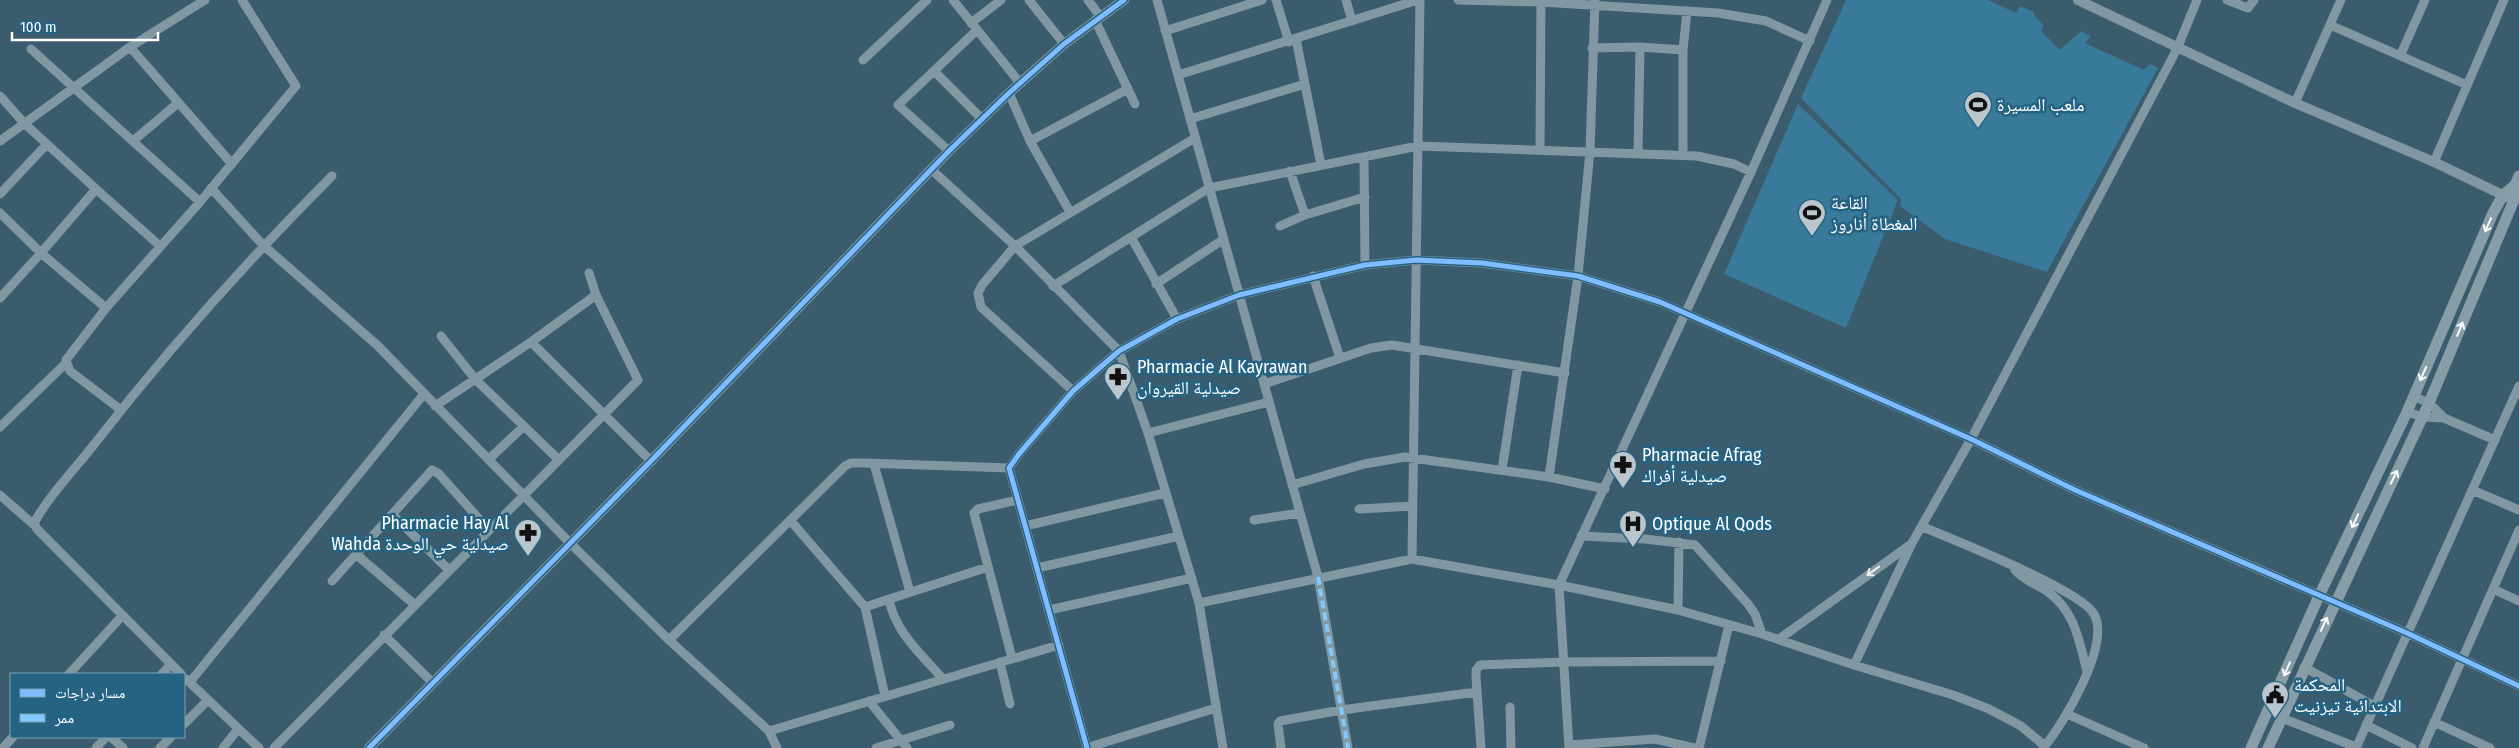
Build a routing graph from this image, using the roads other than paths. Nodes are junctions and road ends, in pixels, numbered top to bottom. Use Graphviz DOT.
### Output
graph roads {
  1 [pos="205,0"];
  2 [pos="242,0"];
  3 [pos="927,0"];
  4 [pos="953,0"];
  5 [pos="1001,0"];
  6 [pos="1029,0"];
  7 [pos="1088,0"];
  8 [pos="1124,0"];
  9 [pos="1157,0"];
  10 [pos="1262,0"];
  11 [pos="1276,0"];
  12 [pos="1346,0"];
  13 [pos="1419,0"];
  14 [pos="1458,0"];
  15 [pos="1493,0"];
  16 [pos="1828,0"];
  17 [pos="2078,0"];
  18 [pos="2197,0"];
  19 [pos="2227,0"];
  20 [pos="2254,0"];
  21 [pos="2341,0"];
  22 [pos="2425,0"];
  23 [pos="2504,0"];
  24 [pos="1541,1"];
  25 [pos="1595,3"];
  26 [pos="1687,11"];
  27 [pos="1098,18"];
  28 [pos="1352,21"];
  29 [pos="2330,25"];
  30 [pos="974,26"];
  31 [pos="1165,32"];
  32 [pos="1293,40"];
  33 [pos="1810,41"];
  34 [pos="1064,44"];
  35 [pos="1640,46"];
  36 [pos="130,47"];
  37 [pos="1592,48"];
  38 [pos="31,49"];
  39 [pos="2177,49"];
  40 [pos="1683,50"];
  41 [pos="2401,54"];
  42 [pos="863,60"];
  43 [pos="934,71"];
  44 [pos="1178,75"];
  45 [pos="1020,83"];
  46 [pos="1305,84"];
  47 [pos="2467,85"];
  48 [pos="74,86"];
  49 [pos="1128,89"];
  50 [pos="1009,93"];
  51 [pos="0,96"];
  52 [pos="178,103"];
  53 [pos="2295,103"];
  54 [pos="1135,104"];
  55 [pos="982,119"];
  56 [pos="1190,120"];
  57 [pos="24,122"];
  58 [pos="1195,138"];
  59 [pos="0,141"];
  60 [pos="133,141"];
  61 [pos="1030,141"];
  62 [pos="47,144"];
  63 [pos="1418,146"];
  64 [pos="1540,149"];
  65 [pos="949,151"];
  66 [pos="1590,151"];
  67 [pos="1638,152"];
  68 [pos="1683,155"];
  69 [pos="1364,157"];
  70 [pos="2434,162"];
  71 [pos="232,164"];
  72 [pos="1321,166"];
  73 [pos="932,170"];
  74 [pos="1290,171"];
  75 [pos="1751,172"];
  76 [pos="332,176"];
  77 [pos="2517,180"];
  78 [pos="211,188"];
  79 [pos="1209,188"];
  80 [pos="96,189"];
  81 [pos="0,194"];
  82 [pos="1365,197"];
  83 [pos="2512,199"];
  84 [pos="200,202"];
  85 [pos="1070,212"];
  86 [pos="0,213"];
  87 [pos="1305,215"];
  88 [pos="1280,226"];
  89 [pos="1131,237"];
  90 [pos="1224,239"];
  91 [pos="263,245"];
  92 [pos="160,246"];
  93 [pos="1015,246"];
  94 [pos="42,253"];
  95 [pos="1416,260"];
  96 [pos="1365,265"];
  97 [pos="589,273"];
  98 [pos="1313,276"];
  99 [pos="1578,276"];
  100 [pos="1156,284"];
  101 [pos="1053,286"];
  102 [pos="596,295"];
  103 [pos="1239,295"];
  104 [pos="0,298"];
  105 [pos="106,308"];
  106 [pos="1685,314"];
  107 [pos="1177,319"];
  108 [pos="441,336"];
  109 [pos="531,342"];
  110 [pos="1415,347"];
  111 [pos="1119,351"];
  112 [pos="1340,358"];
  113 [pos="65,364"];
  114 [pos="1518,365"];
  115 [pos="1565,373"];
  116 [pos="475,379"];
  117 [pos="1264,384"];
  118 [pos="2519,386"];
  119 [pos="1073,390"];
  120 [pos="424,394"];
  121 [pos="2413,396"];
  122 [pos="1269,402"];
  123 [pos="2430,403"];
  124 [pos="436,406"];
  125 [pos="120,410"];
  126 [pos="2407,412"];
  127 [pos="604,414"];
  128 [pos="2423,417"];
  129 [pos="2444,418"];
  130 [pos="0,427"];
  131 [pos="523,427"];
  132 [pos="1148,433"];
  133 [pos="1971,439"];
  134 [pos="2495,440"];
  135 [pos="489,458"];
  136 [pos="1413,458"];
  137 [pos="559,460"];
  138 [pos="651,461"];
  139 [pos="874,464"];
  140 [pos="1009,468"];
  141 [pos="1502,470"];
  142 [pos="1549,477"];
  143 [pos="1292,485"];
  144 [pos="1605,490"];
  145 [pos="2472,490"];
  146 [pos="1165,493"];
  147 [pos="524,494"];
  148 [pos="0,495"];
  149 [pos="1018,500"];
  150 [pos="1412,506"];
  151 [pos="1359,509"];
  152 [pos="2519,510"];
  153 [pos="1300,513"];
  154 [pos="393,515"];
  155 [pos="790,520"];
  156 [pos="1254,520"];
  157 [pos="34,525"];
  158 [pos="1025,526"];
  159 [pos="1923,527"];
  160 [pos="488,529"];
  161 [pos="2518,534"];
  162 [pos="1179,536"];
  163 [pos="1581,536"];
  164 [pos="1679,542"];
  165 [pos="570,543"];
  166 [pos="1912,543"];
  167 [pos="357,555"];
  168 [pos="1412,559"];
  169 [pos="2013,565"];
  170 [pos="988,568"];
  171 [pos="1037,568"];
  172 [pos="448,569"];
  173 [pos="1318,577"];
  174 [pos="1192,578"];
  175 [pos="332,581"];
  176 [pos="1559,585"];
  177 [pos="2493,589"];
  178 [pos="910,592"];
  179 [pos="2067,594"];
  180 [pos="2319,596"];
  181 [pos="889,599"];
  182 [pos="2519,601"];
  183 [pos="2060,602"];
  184 [pos="1199,603"];
  185 [pos="2334,603"];
  186 [pos="415,605"];
  187 [pos="865,607"];
  188 [pos="1049,610"];
  189 [pos="1678,610"];
  190 [pos="122,616"];
  191 [pos="1729,625"];
  192 [pos="2407,633"];
  193 [pos="1762,634"];
  194 [pos="384,635"];
  195 [pos="1778,639"];
  196 [pos="669,640"];
  197 [pos="1058,645"];
  198 [pos="1012,658"];
  199 [pos="2462,659"];
  200 [pos="1721,661"];
  201 [pos="1000,662"];
  202 [pos="1564,662"];
  203 [pos="170,665"];
  204 [pos="1854,665"];
  205 [pos="2304,667"];
  206 [pos="2087,670"];
  207 [pos="71,673"];
  208 [pos="163,673"];
  209 [pos="180,673"];
  210 [pos="943,679"];
  211 [pos="187,680"];
  212 [pos="433,683"];
  213 [pos="2519,686"];
  214 [pos="1477,692"];
  215 [pos="885,696"];
  216 [pos="208,700"];
  217 [pos="869,701"];
  218 [pos="1010,704"];
  219 [pos="2374,706"];
  220 [pos="1510,707"];
  221 [pos="1216,708"];
  222 [pos="1341,710"];
  223 [pos="2067,714"];
  224 [pos="2282,718"];
  225 [pos="2434,722"];
  226 [pos="185,723"];
  227 [pos="950,725"];
  228 [pos="2366,725"];
  229 [pos="238,730"];
  230 [pos="769,731"];
  231 [pos="12,738"];
  232 [pos="105,738"];
  233 [pos="112,738"];
  234 [pos="169,738"];
  235 [pos="900,740"];
  236 [pos="1639,743"];
  237 [pos="1569,747"];
  238 [pos="2044,747"];
  239 [pos="2485,747"];
  240 [pos="3,748"];
  241 [pos="96,748"];
  242 [pos="123,748"];
  243 [pos="160,748"];
  244 [pos="223,748"];
  245 [pos="259,748"];
  246 [pos="274,748"];
  247 [pos="369,748"];
  248 [pos="778,748"];
  249 [pos="876,748"];
  250 [pos="907,748"];
  251 [pos="1087,748"];
  252 [pos="1223,748"];
  253 [pos="1280,748"];
  254 [pos="1348,748"];
  255 [pos="1482,748"];
  256 [pos="1511,748"];
  257 [pos="1694,748"];
  258 [pos="1699,748"];
  259 [pos="2144,748"];
  260 [pos="2251,748"];
  261 [pos="2268,748"];
  262 [pos="2356,748"];
  263 [pos="2412,748"];
  264 [pos="2423,748"];
  1 -- 36 [label="street"];
  2 -- 71 [label="street"];
  3 -- 42 [label="street"];
  4 -- 30 [label="street"];
  5 -- 30 [label="street"];
  6 -- 34 [label="street"];
  7 -- 27 [label="street"];
  8 -- 27 [label="street"];
  9 -- 31 [label="street"];
  10 -- 31 [label="street"];
  11 -- 32 [label="street"];
  12 -- 28 [label="street"];
  13 -- 28 [label="street"];
  13 -- 63 [label="street"];
  14 -- 15 [label="street"];
  15 -- 24 [label="street"];
  16 -- 33 [label="street"];
  17 -- 39 [label="street"];
  18 -- 39 [label="street"];
  19 -- 20 [label="street"];
  21 -- 29 [label="street"];
  22 -- 41 [label="street"];
  23 -- 47 [label="street"];
  24 -- 25 [label="street"];
  24 -- 64 [label="street"];
  25 -- 26 [label="street"];
  25 -- 37 [label="street"];
  26 -- 33 [label="street"];
  26 -- 40 [label="street"];
  27 -- 34 [label="street"];
  27 -- 49 [label="street"];
  28 -- 32 [label="street"];
  29 -- 41 [label="street"];
  29 -- 53 [label="street"];
  30 -- 43 [label="street"];
  30 -- 45 [label="street"];
  31 -- 44 [label="street"];
  32 -- 44 [label="street"];
  32 -- 46 [label="street"];
  33 -- 75 [label="street"];
  34 -- 45 [label="street"];
  35 -- 37 [label="street"];
  35 -- 40 [label="street"];
  35 -- 67 [label="street"];
  36 -- 48 [label="street"];
  36 -- 52 [label="street"];
  37 -- 66 [label="street"];
  38 -- 48 [label="street"];
  39 -- 53 [label="street"];
  39 -- 133 [label="street"];
  40 -- 68 [label="street"];
  41 -- 47 [label="street"];
  43 -- 55 [label="street"];
  43 -- 65 [label="street"];
  44 -- 56 [label="street"];
  45 -- 50 [label="street"];
  46 -- 56 [label="street"];
  46 -- 72 [label="street"];
  47 -- 70 [label="street"];
  48 -- 57 [label="street"];
  48 -- 60 [label="street"];
  49 -- 54 [label="street"];
  49 -- 61 [label="street"];
  50 -- 55 [label="street"];
  50 -- 61 [label="street"];
  51 -- 57 [label="street"];
  52 -- 60 [label="street"];
  52 -- 71 [label="street"];
  53 -- 70 [label="street"];
  55 -- 65 [label="street"];
  56 -- 58 [label="street"];
  57 -- 59 [label="street"];
  57 -- 62 [label="street"];
  58 -- 79 [label="street"];
  58 -- 85 [label="street"];
  60 -- 84 [label="street"];
  61 -- 85 [label="street"];
  62 -- 80 [label="street"];
  62 -- 81 [label="street"];
  63 -- 64 [label="street"];
  63 -- 69 [label="street"];
  63 -- 95 [label="street"];
  64 -- 66 [label="street"];
  65 -- 73 [label="street"];
  66 -- 67 [label="street"];
  66 -- 99 [label="street"];
  67 -- 68 [label="street"];
  68 -- 75 [label="street"];
  69 -- 72 [label="street"];
  69 -- 82 [label="street"];
  70 -- 83 [label="street"];
  71 -- 78 [label="street"];
  72 -- 74 [label="street"];
  73 -- 93 [label="street"];
  73 -- 138 [label="street"];
  74 -- 79 [label="street"];
  74 -- 87 [label="street"];
  75 -- 106 [label="street"];
  76 -- 91 [label="street"];
  77 -- 83 [label="main road"];
  78 -- 84 [label="street"];
  78 -- 91 [label="street"];
  79 -- 89 [label="street"];
  79 -- 90 [label="street"];
  80 -- 92 [label="street"];
  80 -- 94 [label="street"];
  82 -- 87 [label="street"];
  82 -- 96 [label="street"];
  83 -- 121 [label="main road, one-way"];
  123 -- 83 [label="main road, one-way"];
  84 -- 92 [label="street"];
  85 -- 93 [label="street"];
  86 -- 94 [label="street"];
  87 -- 88 [label="street"];
  89 -- 100 [label="street"];
  89 -- 101 [label="street"];
  90 -- 100 [label="street"];
  90 -- 103 [label="street"];
  91 -- 120 [label="street"];
  91 -- 125 [label="street"];
  92 -- 105 [label="street"];
  93 -- 101 [label="street"];
  93 -- 119 [label="street"];
  94 -- 104 [label="street"];
  94 -- 105 [label="street"];
  95 -- 96 [label="street"];
  95 -- 99 [label="street"];
  95 -- 110 [label="street"];
  96 -- 98 [label="street"];
  97 -- 102 [label="street"];
  98 -- 103 [label="street"];
  98 -- 112 [label="street"];
  99 -- 106 [label="street"];
  99 -- 115 [label="street"];
  100 -- 107 [label="street"];
  101 -- 111 [label="street"];
  102 -- 109 [label="street"];
  102 -- 127 [label="street"];
  103 -- 107 [label="street"];
  103 -- 117 [label="street"];
  105 -- 113 [label="street"];
  106 -- 133 [label="street"];
  106 -- 144 [label="street"];
  107 -- 111 [label="street"];
  108 -- 116 [label="street"];
  109 -- 116 [label="street"];
  109 -- 127 [label="street"];
  110 -- 112 [label="street"];
  110 -- 114 [label="street"];
  110 -- 136 [label="street"];
  111 -- 119 [label="street"];
  111 -- 132 [label="street"];
  112 -- 117 [label="street"];
  113 -- 125 [label="street"];
  113 -- 130 [label="street"];
  114 -- 115 [label="street"];
  114 -- 141 [label="street"];
  115 -- 142 [label="street"];
  116 -- 124 [label="street"];
  116 -- 131 [label="street"];
  117 -- 122 [label="street"];
  118 -- 134 [label="street"];
  119 -- 140 [label="street"];
  120 -- 124 [label="street"];
  120 -- 211 [label="street"];
  121 -- 123 [label="street"];
  121 -- 126 [label="main road"];
  122 -- 132 [label="street"];
  122 -- 143 [label="street"];
  123 -- 128 [label="main road"];
  123 -- 129 [label="street"];
  124 -- 135 [label="street"];
  125 -- 157 [label="street"];
  126 -- 128 [label="street"];
  126 -- 180 [label="main road, one-way"];
  127 -- 137 [label="street"];
  127 -- 138 [label="street"];
  128 -- 129 [label="street"];
  185 -- 128 [label="main road, one-way"];
  129 -- 134 [label="street"];
  131 -- 135 [label="street"];
  131 -- 137 [label="street"];
  132 -- 146 [label="street"];
  133 -- 159 [label="street"];
  133 -- 180 [label="street"];
  134 -- 145 [label="street"];
  135 -- 147 [label="street"];
  136 -- 141 [label="street"];
  136 -- 143 [label="street"];
  136 -- 150 [label="street"];
  137 -- 147 [label="street"];
  138 -- 165 [label="street"];
  139 -- 140 [label="street"];
  139 -- 155 [label="street"];
  139 -- 178 [label="street"];
  140 -- 149 [label="street"];
  141 -- 142 [label="street"];
  142 -- 144 [label="street"];
  143 -- 153 [label="street"];
  144 -- 163 [label="street"];
  145 -- 152 [label="street"];
  145 -- 192 [label="street"];
  146 -- 158 [label="street"];
  146 -- 162 [label="street"];
  147 -- 160 [label="street"];
  147 -- 165 [label="street"];
  148 -- 157 [label="street"];
  149 -- 158 [label="street"];
  149 -- 170 [label="street"];
  150 -- 151 [label="street"];
  150 -- 168 [label="street"];
  153 -- 156 [label="street"];
  153 -- 173 [label="street"];
  154 -- 160 [label="street"];
  154 -- 167 [label="street"];
  154 -- 172 [label="street"];
  155 -- 187 [label="street"];
  155 -- 196 [label="street"];
  157 -- 190 [label="street"];
  158 -- 171 [label="street"];
  159 -- 166 [label="street"];
  159 -- 169 [label="street"];
  160 -- 172 [label="street"];
  161 -- 177 [label="street"];
  162 -- 171 [label="street"];
  162 -- 174 [label="street"];
  163 -- 164 [label="street"];
  163 -- 176 [label="street"];
  164 -- 189 [label="street"];
  164 -- 193 [label="street"];
  165 -- 196 [label="street"];
  165 -- 212 [label="street"];
  166 -- 195 [label="street, one-way"];
  166 -- 204 [label="street"];
  167 -- 175 [label="street"];
  167 -- 186 [label="street"];
  168 -- 173 [label="street"];
  168 -- 176 [label="street"];
  169 -- 179 [label="street"];
  169 -- 183 [label="street"];
  170 -- 178 [label="street"];
  170 -- 198 [label="street"];
  171 -- 188 [label="street"];
  172 -- 186 [label="street"];
  173 -- 184 [label="street"];
  173 -- 222 [label="street"];
  174 -- 184 [label="street"];
  174 -- 188 [label="street"];
  176 -- 189 [label="street"];
  176 -- 202 [label="street"];
  177 -- 182 [label="street"];
  177 -- 199 [label="street"];
  178 -- 181 [label="street"];
  179 -- 183 [label="street"];
  179 -- 206 [label="street"];
  180 -- 185 [label="street"];
  180 -- 260 [label="main road, one-way"];
  181 -- 187 [label="street"];
  181 -- 210 [label="street"];
  183 -- 206 [label="street"];
  184 -- 221 [label="street"];
  185 -- 192 [label="street"];
  205 -- 185 [label="main road, one-way"];
  186 -- 194 [label="street"];
  187 -- 215 [label="street"];
  188 -- 197 [label="street"];
  189 -- 191 [label="street"];
  190 -- 203 [label="street"];
  190 -- 207 [label="street"];
  191 -- 193 [label="street"];
  191 -- 200 [label="street"];
  192 -- 199 [label="street"];
  192 -- 219 [label="street"];
  193 -- 195 [label="street"];
  194 -- 212 [label="street"];
  194 -- 246 [label="street"];
  195 -- 204 [label="street"];
  196 -- 230 [label="street"];
  197 -- 198 [label="street"];
  197 -- 251 [label="street"];
  198 -- 201 [label="street"];
  199 -- 213 [label="street"];
  199 -- 225 [label="street"];
  200 -- 202 [label="street"];
  200 -- 258 [label="street"];
  201 -- 210 [label="street"];
  201 -- 218 [label="street"];
  202 -- 214 [label="street"];
  202 -- 237 [label="street"];
  203 -- 208 [label="street"];
  203 -- 209 [label="street"];
  204 -- 238 [label="street"];
  205 -- 219 [label="street"];
  205 -- 224 [label="main road"];
  206 -- 223 [label="street"];
  210 -- 215 [label="street"];
  211 -- 216 [label="street"];
  212 -- 247 [label="street"];
  214 -- 222 [label="street"];
  214 -- 255 [label="street"];
  215 -- 217 [label="street"];
  216 -- 226 [label="street"];
  216 -- 229 [label="street"];
  217 -- 230 [label="street"];
  217 -- 235 [label="street"];
  219 -- 228 [label="street"];
  220 -- 256 [label="street"];
  221 -- 251 [label="street"];
  221 -- 252 [label="street"];
  222 -- 253 [label="street"];
  222 -- 254 [label="street"];
  223 -- 238 [label="street"];
  223 -- 259 [label="street"];
  224 -- 261 [label="main road"];
  224 -- 262 [label="street"];
  225 -- 239 [label="street"];
  225 -- 264 [label="street"];
  227 -- 235 [label="street"];
  228 -- 262 [label="street"];
  228 -- 263 [label="street"];
  229 -- 244 [label="street"];
  229 -- 245 [label="street"];
  230 -- 248 [label="street"];
  231 -- 240 [label="street"];
  232 -- 241 [label="street"];
  233 -- 242 [label="street"];
  234 -- 243 [label="street"];
  235 -- 249 [label="street"];
  235 -- 250 [label="street"];
  236 -- 237 [label="street"];
  236 -- 257 [label="street"];
}
